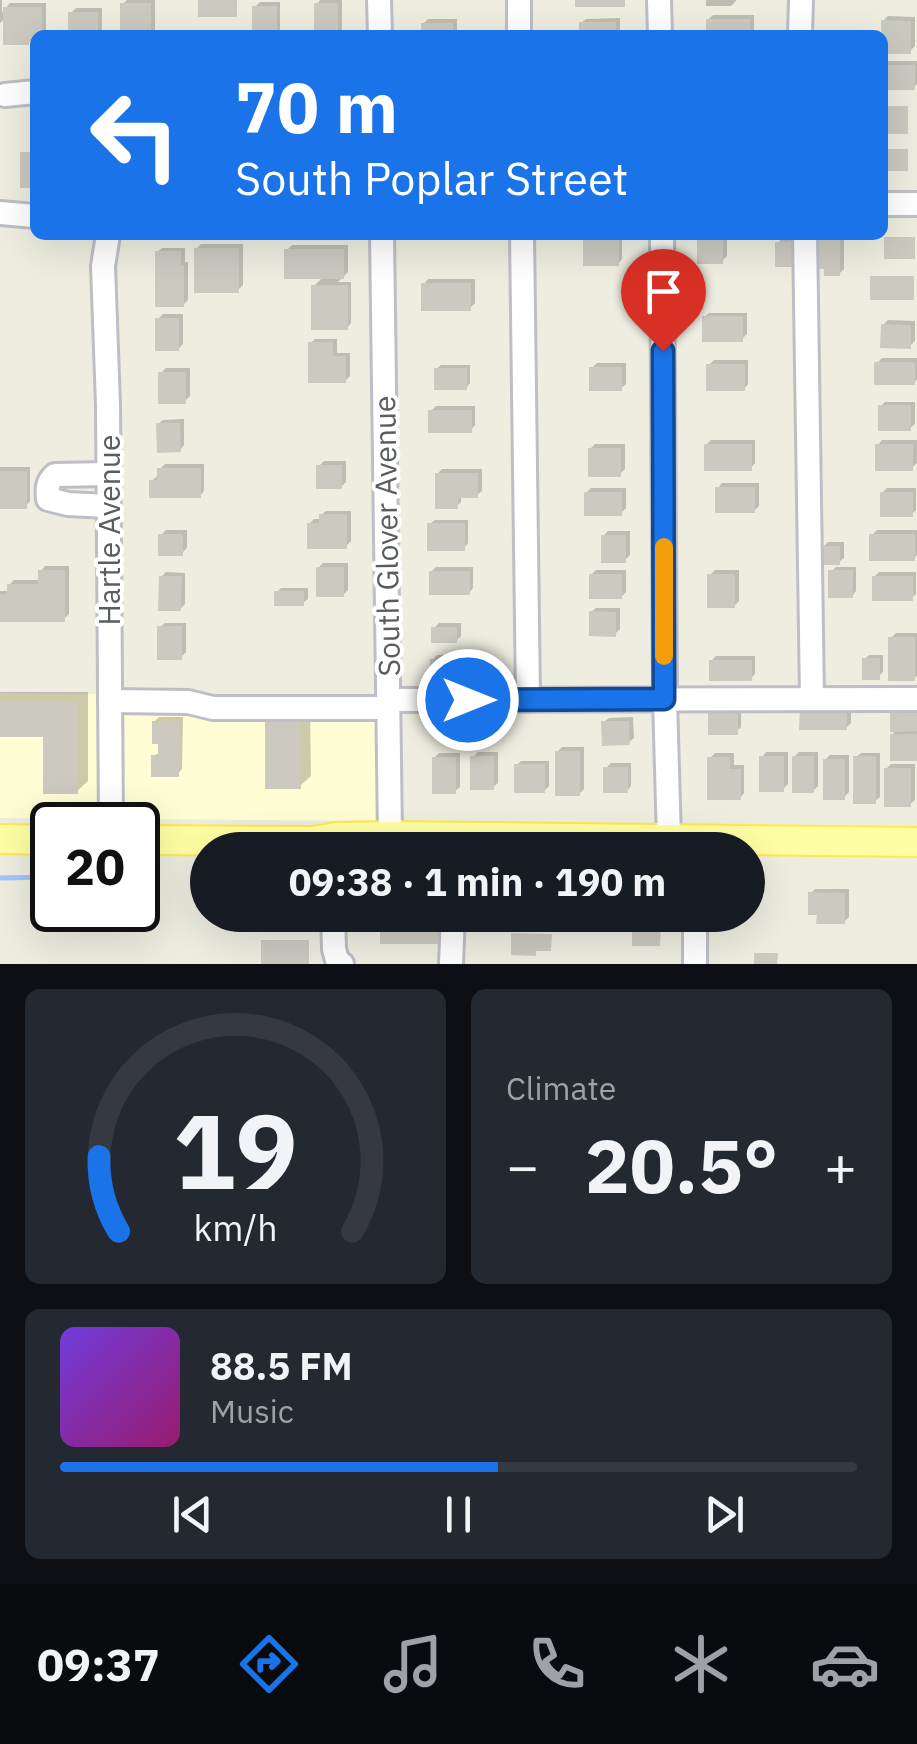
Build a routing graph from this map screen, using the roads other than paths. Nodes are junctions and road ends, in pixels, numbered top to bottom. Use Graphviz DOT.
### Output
graph roads {
  1 [pos="380,0"];
  2 [pos="518,0"];
  3 [pos="659,0"];
  4 [pos="801,0"];
  5 [pos="380,30"];
  6 [pos="519,30"];
  7 [pos="660,30"];
  8 [pos="800,30"];
  9 [pos="30,92"];
  10 [pos="5,95"];
  11 [pos="888,204"];
  12 [pos="917,204"];
  13 [pos="0,213"];
  14 [pos="30,216"];
  15 [pos="107,240"];
  16 [pos="382,240"];
  17 [pos="522,240"];
  18 [pos="662,240"];
  19 [pos="805,240"];
  20 [pos="108,474"];
  21 [pos="108,506"];
  22 [pos="812,698"];
  23 [pos="664,699"];
  24 [pos="917,699"];
  25 [pos="528,700"];
  26 [pos="110,701"];
  27 [pos="388,704"];
  28 [pos="112,802"];
  29 [pos="390,832"];
  30 [pos="684,832"];
  31 [pos="0,840"];
  32 [pos="30,840"];
  33 [pos="160,840"];
  34 [pos="190,840"];
  35 [pos="917,842"];
  36 [pos="765,843"];
  37 [pos="334,932"];
  38 [pos="452,932"];
  39 [pos="695,932"];
  40 [pos="342,964"];
  41 [pos="451,964"];
  42 [pos="696,964"];
  1 -- 5 [label="street"];
  2 -- 6 [label="street"];
  3 -- 7 [label="street"];
  4 -- 8 [label="street"];
  9 -- 10 [label="street"];
  11 -- 12 [label="street"];
  13 -- 14 [label="street"];
  15 -- 20 [label="street, Hartle Avenue"];
  16 -- 27 [label="street, South Glover Avenue"];
  17 -- 25 [label="street"];
  18 -- 23 [label="street"];
  19 -- 22 [label="street"];
  20 -- 21 [label="street, Hartle Avenue"];
  20 -- 21 [label="street"];
  21 -- 26 [label="street, Hartle Avenue"];
  22 -- 23 [label="street"];
  22 -- 24 [label="street"];
  23 -- 25 [label="street"];
  23 -- 30 [label="street"];
  25 -- 27 [label="street"];
  26 -- 27 [label="street"];
  26 -- 28 [label="street, Hartle Avenue"];
  27 -- 29 [label="street, South Glover Avenue"];
  31 -- 32 [label="main road"];
  33 -- 34 [label="main road"];
  35 -- 36 [label="main road"];
  37 -- 40 [label="street"];
  38 -- 41 [label="street"];
  39 -- 42 [label="street"];
}
